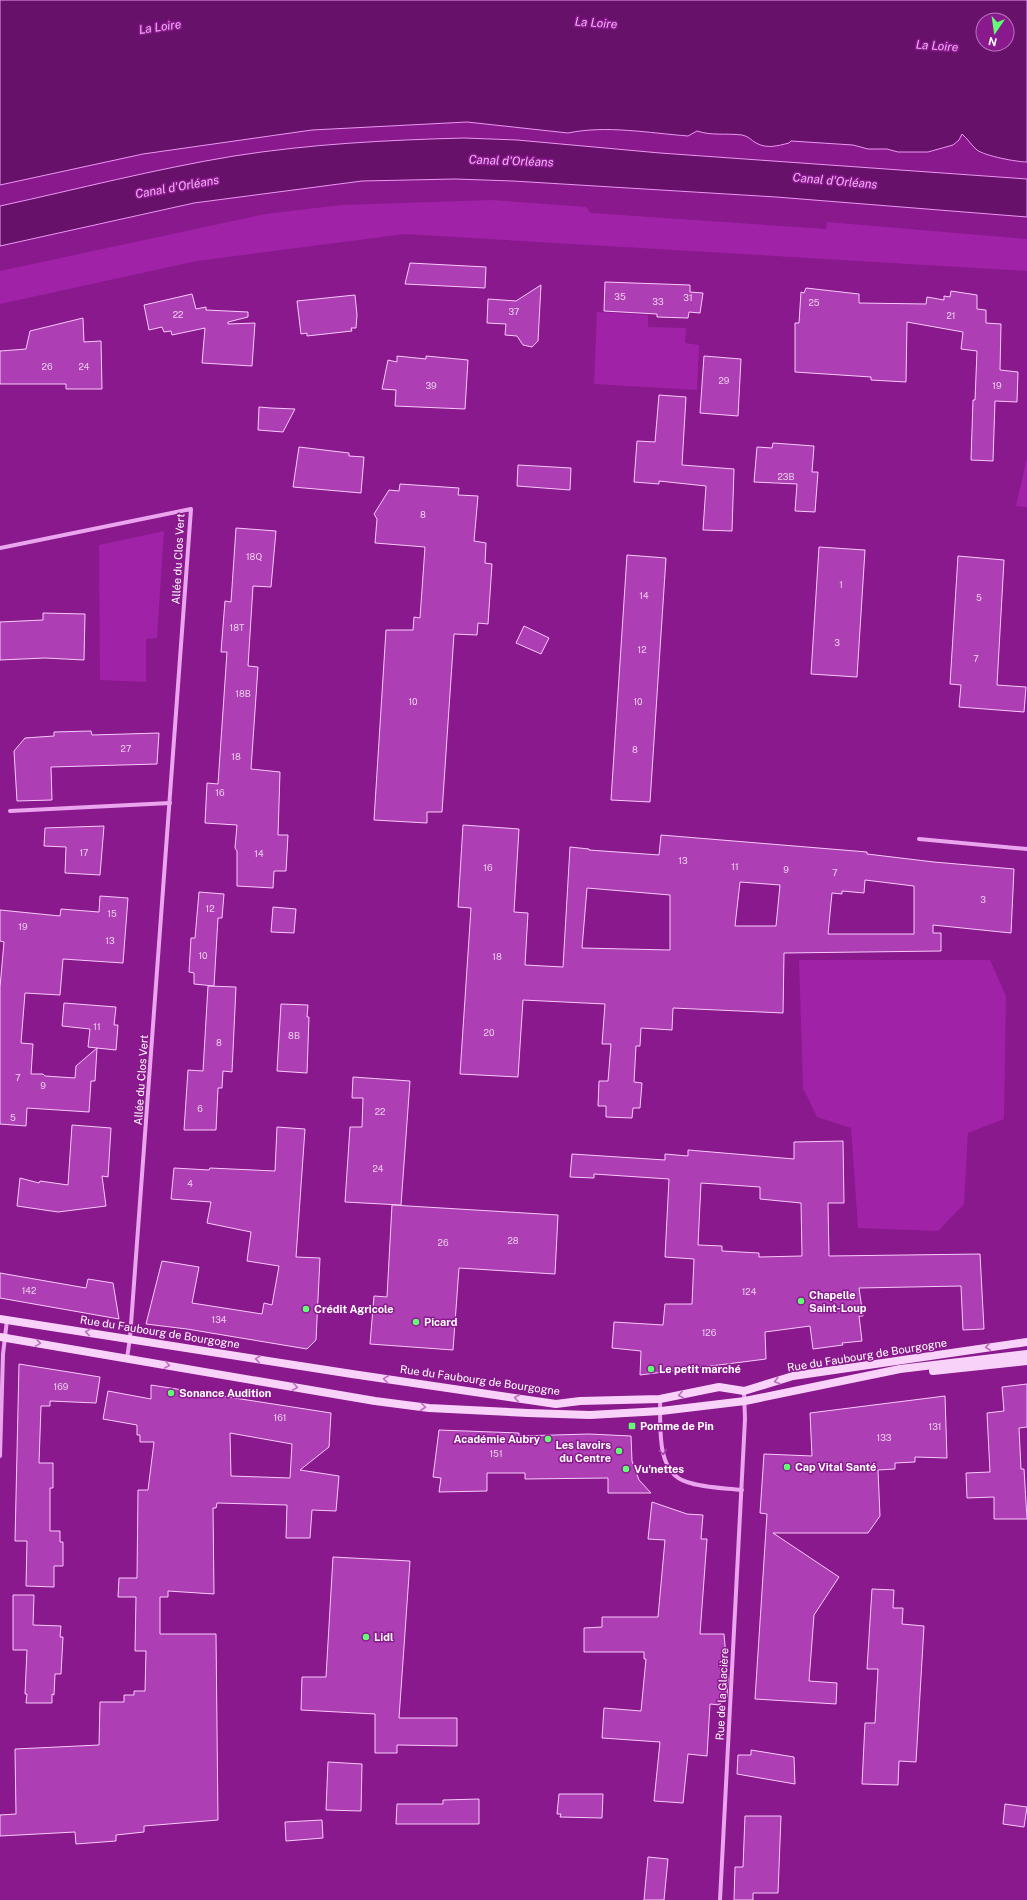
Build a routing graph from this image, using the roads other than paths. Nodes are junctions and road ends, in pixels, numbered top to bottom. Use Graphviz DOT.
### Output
graph roads {
  1 [pos="0,548"];
  2 [pos="170,804"];
  3 [pos="10,811"];
  4 [pos="919,840"];
  5 [pos="1027,849"];
  6 [pos="4,1319"];
  7 [pos="2,1337"];
  8 [pos="130,1338"];
  9 [pos="1027,1342"];
  10 [pos="1027,1354"];
  11 [pos="127,1358"];
  12 [pos="1027,1360"];
  13 [pos="834,1381"];
  14 [pos="744,1391"];
  15 [pos="660,1399"];
  16 [pos="745,1401"];
  17 [pos="661,1412"];
  18 [pos="0,1456"];
  19 [pos="742,1490"];
  20 [pos="720,1900"];
  1 -- 2 [label="street, Allée du Clos Vert"];
  2 -- 3 [label="street"];
  2 -- 8 [label="street, Allée du Clos Vert"];
  4 -- 5 [label="street"];
  6 -- 7 [label="street"];
  8 -- 6 [label="main road, Rue du Faubourg de Bourgogne, one-way"];
  7 -- 11 [label="main road, Rue du Faubourg de Bourgogne, one-way"];
  7 -- 18 [label="street"];
  8 -- 11 [label="street, Allée du Clos Vert"];
  15 -- 8 [label="main road, Rue du Faubourg de Bourgogne, one-way"];
  9 -- 14 [label="main road, Rue du Faubourg de Bourgogne, one-way"];
  10 -- 13 [label="main road, Rue du Faubourg de Bourgogne"];
  11 -- 17 [label="main road, Rue du Faubourg de Bourgogne, one-way"];
  12 -- 13 [label="main road, Rue du Faubourg de Bourgogne"];
  13 -- 16 [label="main road, Rue du Faubourg de Bourgogne"];
  14 -- 15 [label="main road, Rue du Faubourg de Bourgogne, one-way"];
  14 -- 16 [label="street, Rue de la Glacière"];
  15 -- 17 [label="street"];
  16 -- 17 [label="main road, Rue du Faubourg de Bourgogne"];
  16 -- 19 [label="street, Rue de la Glacière"];
  17 -- 19 [label="street, one-way"];
  19 -- 20 [label="street, Rue de la Glacière"];
}
